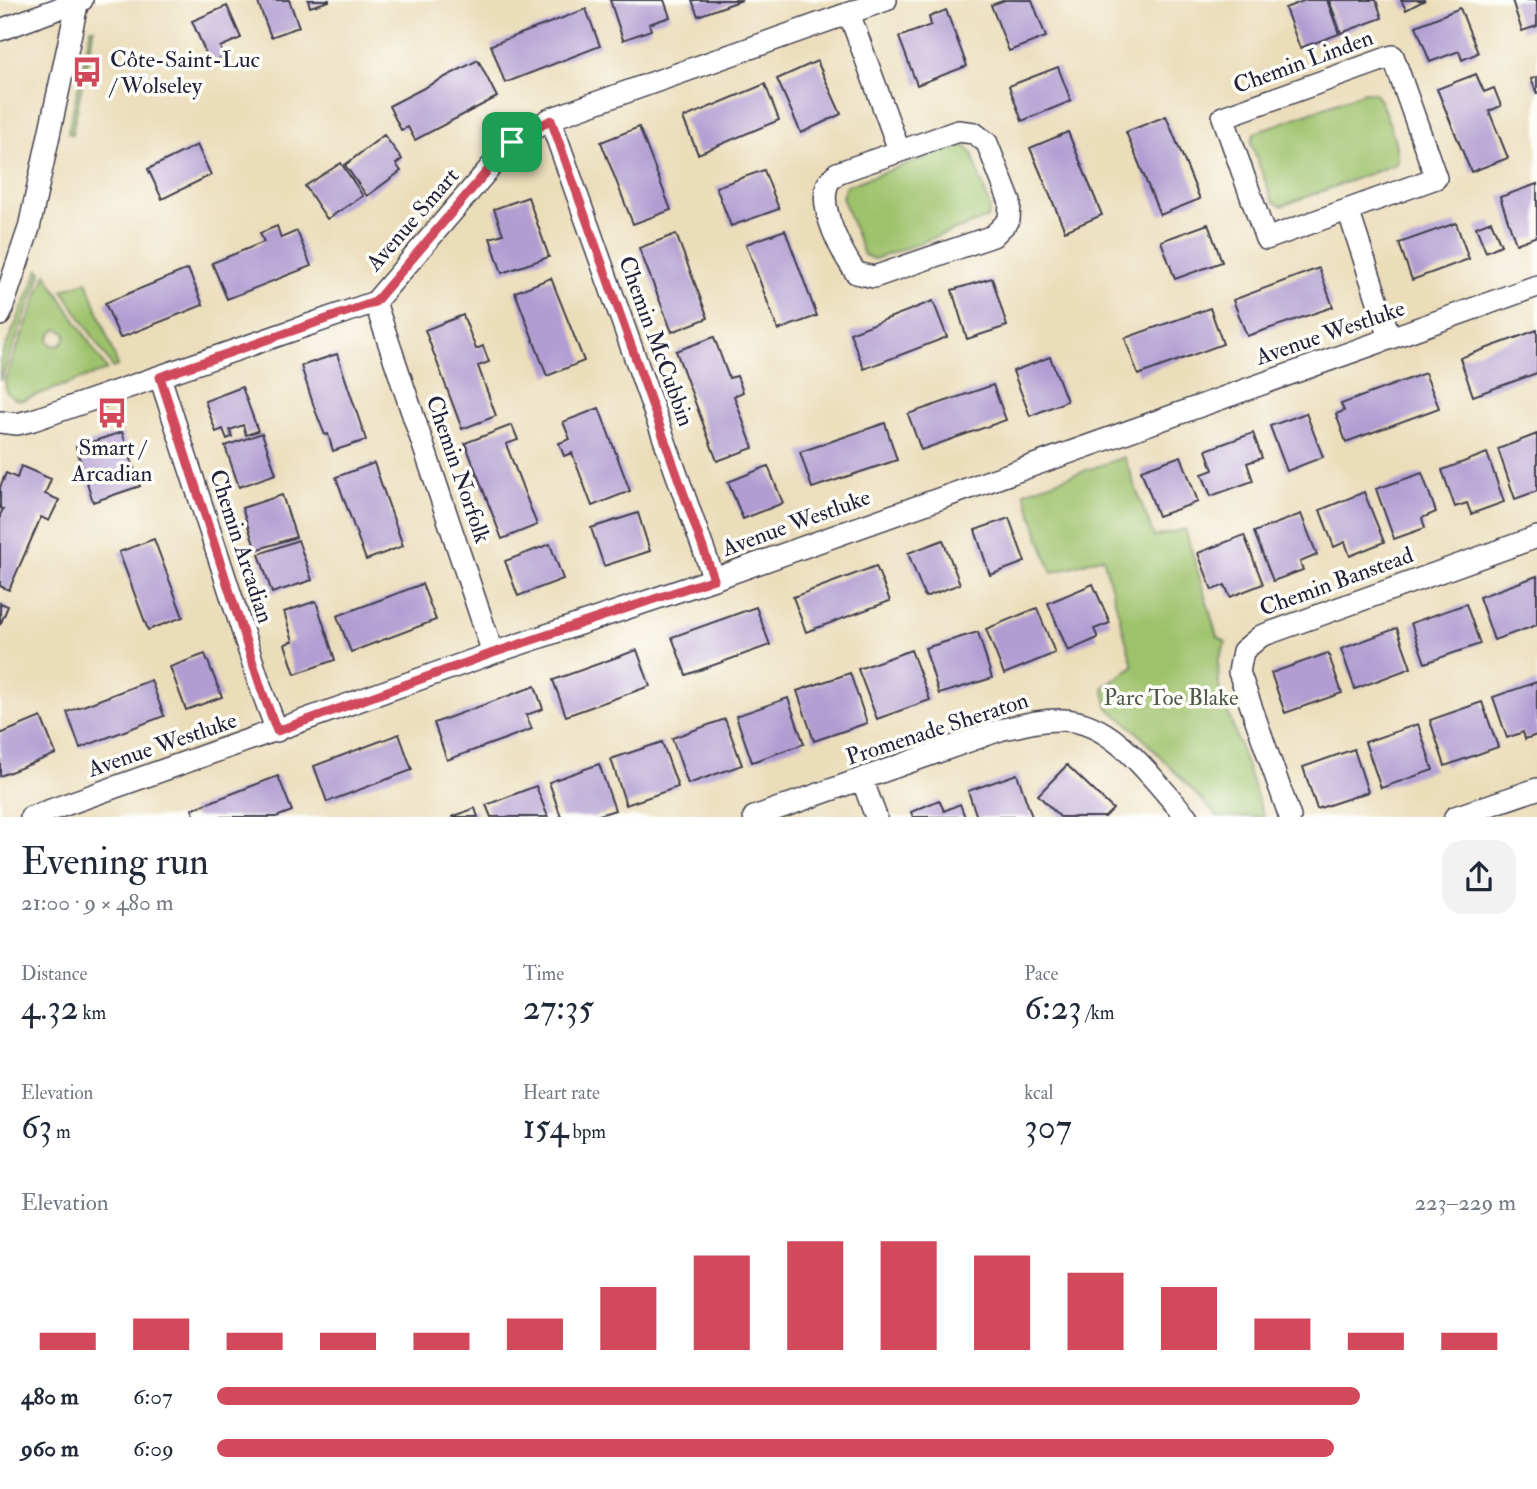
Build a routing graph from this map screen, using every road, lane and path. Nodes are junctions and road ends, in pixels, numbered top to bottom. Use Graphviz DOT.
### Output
graph roads {
  1 [pos="886,0"];
  2 [pos="79,1"];
  3 [pos="849,13"];
  4 [pos="0,30"];
  5 [pos="551,120"];
  6 [pos="899,150"];
  7 [pos="1348,210"];
  8 [pos="1537,286"];
  9 [pos="375,302"];
  10 [pos="0,315"];
  11 [pos="1390,338"];
  12 [pos="160,377"];
  13 [pos="0,422"];
  14 [pos="1537,537"];
  15 [pos="714,579"];
  16 [pos="493,653"];
  17 [pos="277,731"];
  18 [pos="862,779"];
  19 [pos="1537,789"];
  20 [pos="31,817"];
  21 [pos="754,817"];
  22 [pos="876,817"];
  23 [pos="1187,817"];
  24 [pos="1290,817"];
  25 [pos="1455,817"];
  1 -- 3 [label="street, Avenue Smart"];
  2 -- 4 [label="street"];
  2 -- 10 [label="street"];
  3 -- 5 [label="street, Avenue Smart"];
  3 -- 6 [label="street"];
  5 -- 9 [label="street, Avenue Smart"];
  5 -- 15 [label="street, Chemin McCubbin"];
  6 -- 6 [label="street"];
  7 -- 7 [label="street, Chemin Linden"];
  7 -- 11 [label="street"];
  8 -- 11 [label="street, Avenue Westluke"];
  9 -- 12 [label="street, Avenue Smart"];
  9 -- 16 [label="street, Chemin Norfolk"];
  11 -- 15 [label="street, Avenue Westluke"];
  12 -- 13 [label="street, Avenue Smart"];
  12 -- 17 [label="street, Chemin Arcadian"];
  14 -- 24 [label="street, Chemin Banstead"];
  15 -- 16 [label="street, Avenue Westluke"];
  16 -- 17 [label="street, Avenue Westluke"];
  17 -- 20 [label="street, Avenue Westluke"];
  18 -- 21 [label="street, Promenade Sheraton"];
  18 -- 22 [label="street"];
  18 -- 23 [label="street, Promenade Sheraton"];
  19 -- 25 [label="street"];
}
